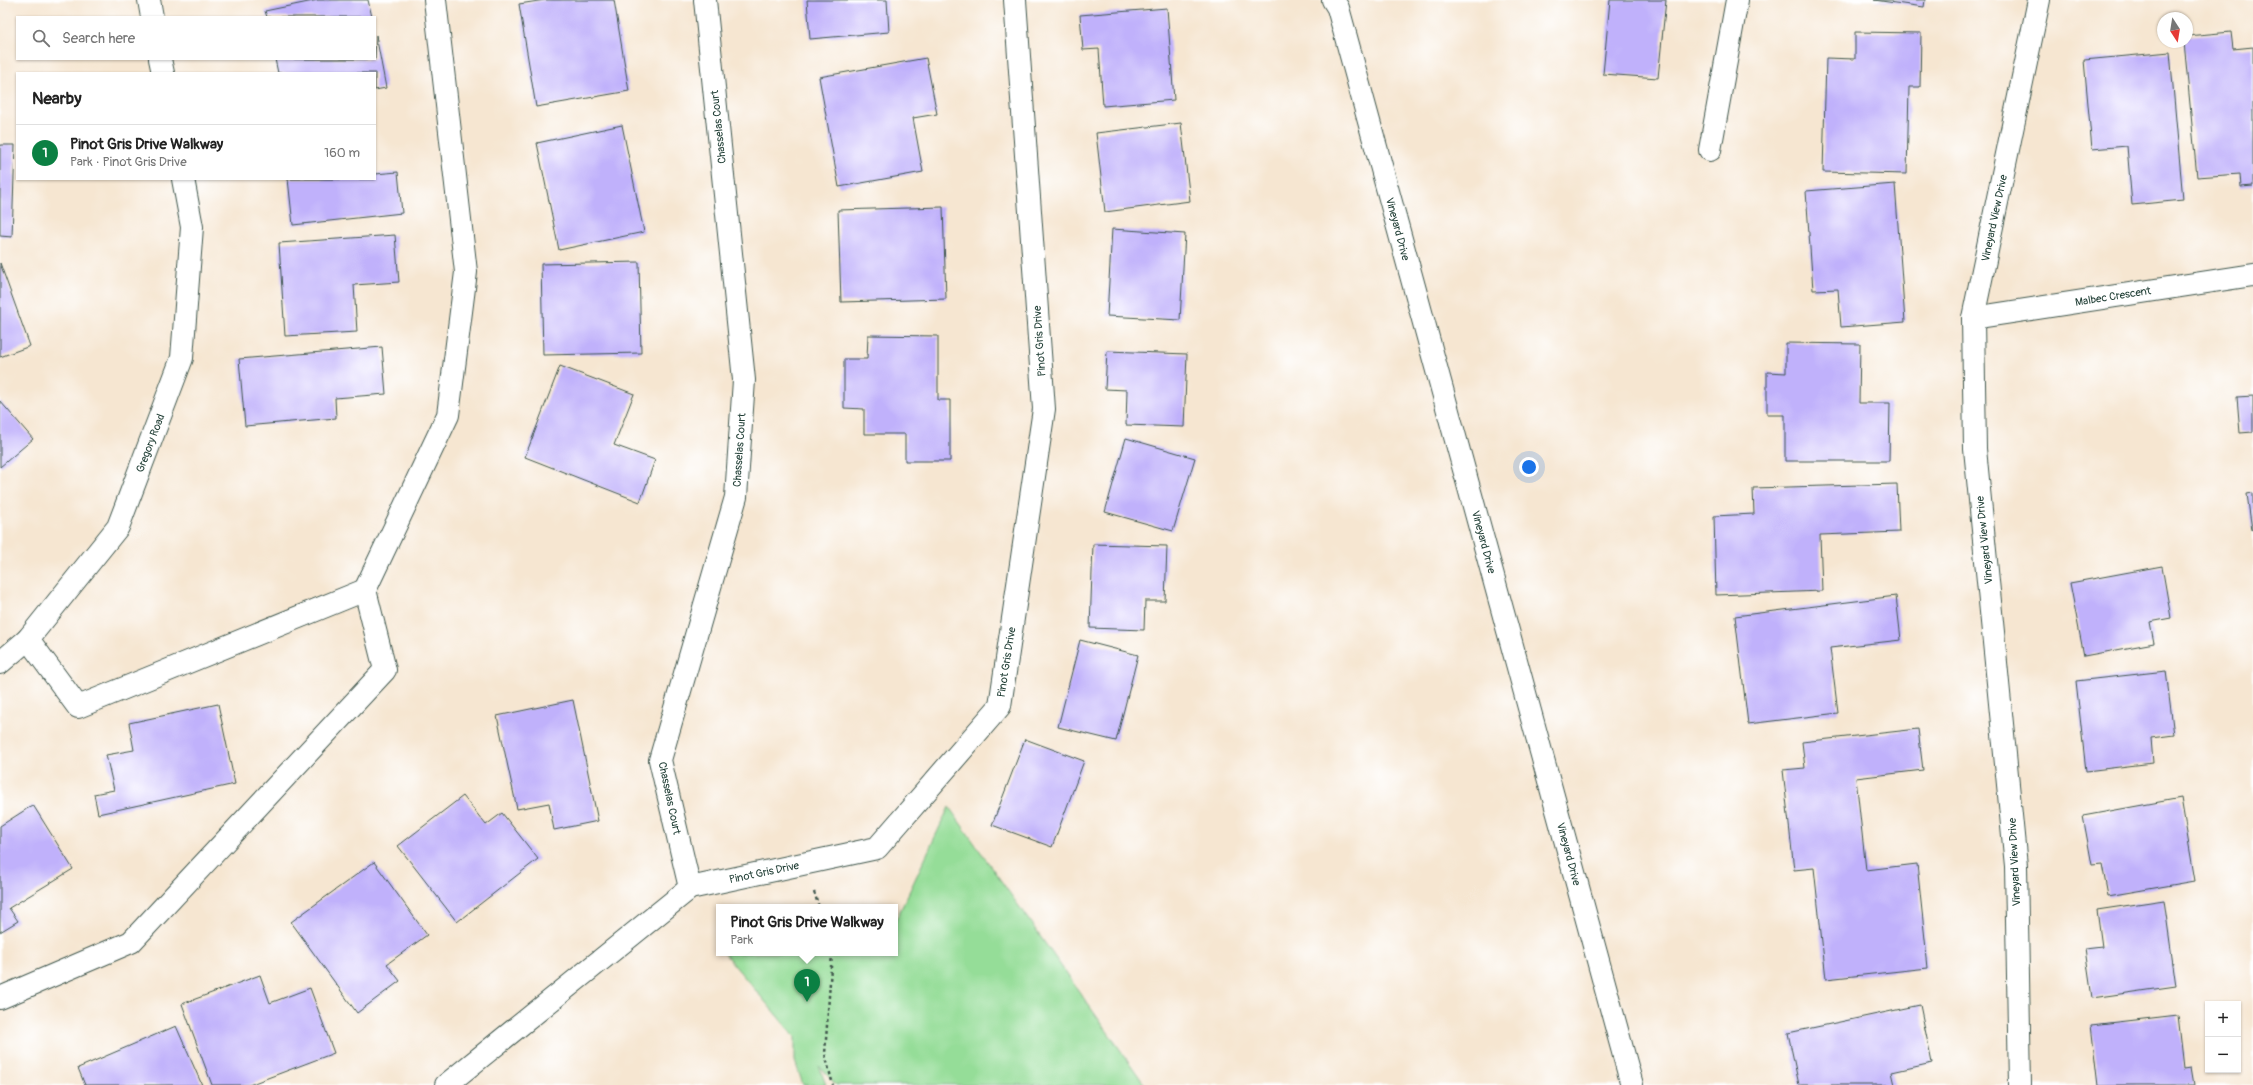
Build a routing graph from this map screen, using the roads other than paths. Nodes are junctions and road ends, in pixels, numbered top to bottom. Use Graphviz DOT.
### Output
graph roads {
  1 [pos="149,0"];
  2 [pos="435,0"];
  3 [pos="705,0"];
  4 [pos="1015,0"];
  5 [pos="1332,0"];
  6 [pos="1738,0"];
  7 [pos="2039,0"];
  8 [pos="152,16"];
  9 [pos="160,60"];
  10 [pos="162,72"];
  11 [pos="1710,150"];
  12 [pos="183,180"];
  13 [pos="2253,275"];
  14 [pos="1973,318"];
  15 [pos="366,590"];
  16 [pos="28,639"];
  17 [pos="0,663"];
  18 [pos="690,888"];
  19 [pos="0,998"];
  20 [pos="446,1085"];
  21 [pos="1632,1085"];
  22 [pos="2020,1085"];
  1 -- 8 [label="street"];
  2 -- 15 [label="street"];
  3 -- 18 [label="street, Chasselas Court"];
  4 -- 18 [label="street, Pinot Gris Drive"];
  5 -- 21 [label="street, Vineyard Drive"];
  6 -- 11 [label="street"];
  7 -- 14 [label="street, Vineyard View Drive"];
  9 -- 10 [label="street"];
  12 -- 16 [label="street, Gregory Road"];
  13 -- 14 [label="street, Malbec Crescent"];
  14 -- 22 [label="street, Vineyard View Drive"];
  15 -- 16 [label="street"];
  15 -- 19 [label="street"];
  16 -- 17 [label="street, Gregory Road"];
  18 -- 20 [label="street, Pinot Gris Drive"];
}
